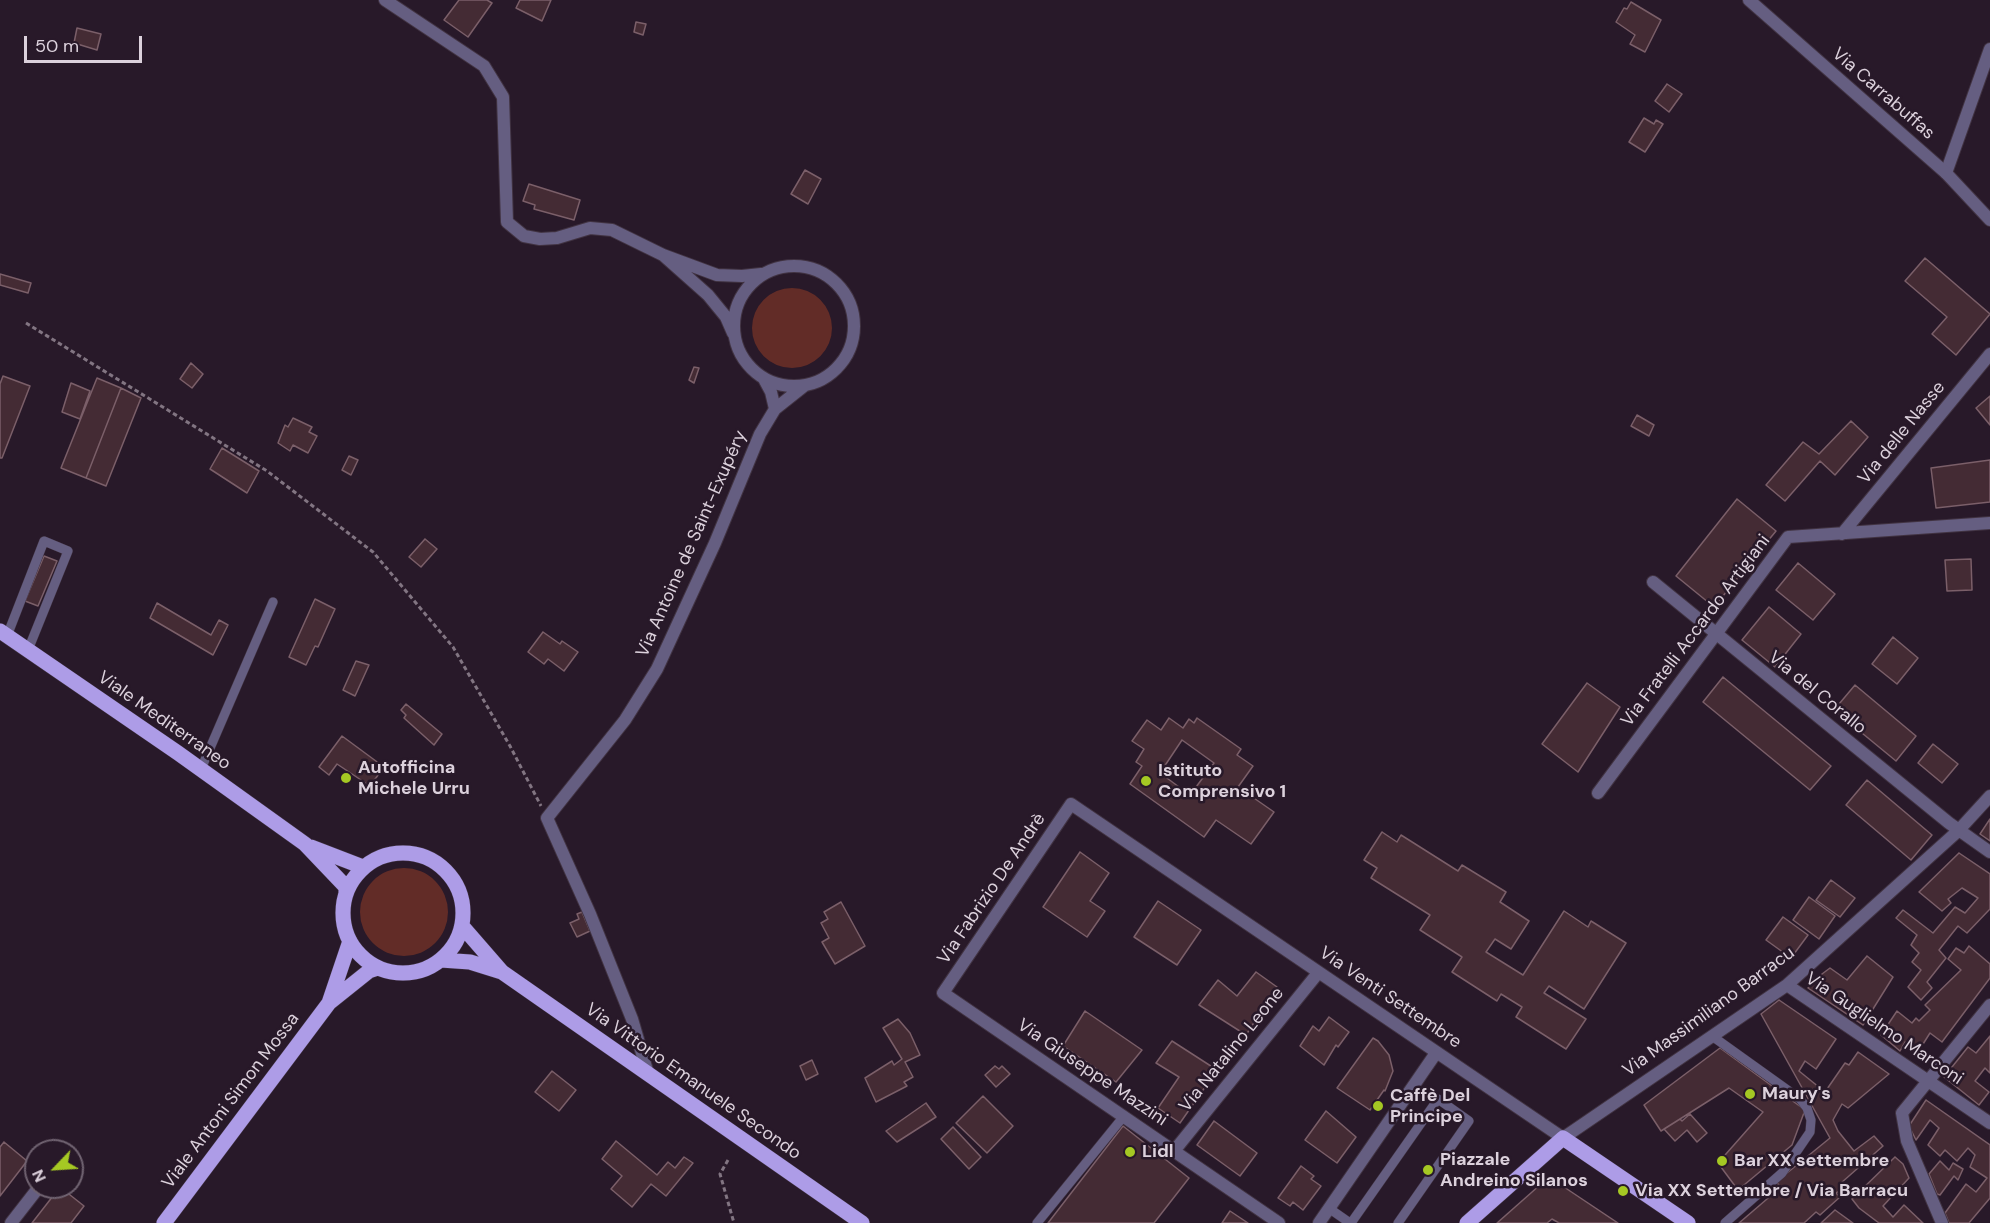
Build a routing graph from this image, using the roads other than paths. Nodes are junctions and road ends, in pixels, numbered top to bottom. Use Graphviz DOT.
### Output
graph roads {
  1 [pos="385,0"];
  2 [pos="1749,0"];
  3 [pos="1990,49"];
  4 [pos="1946,173"];
  5 [pos="1990,220"];
  6 [pos="663,255"];
  7 [pos="765,273"];
  8 [pos="736,338"];
  9 [pos="1990,354"];
  10 [pos="764,379"];
  11 [pos="804,386"];
  12 [pos="776,409"];
  13 [pos="1990,523"];
  14 [pos="1842,534"];
  15 [pos="1653,582"];
  16 [pos="273,602"];
  17 [pos="1716,633"];
  18 [pos="4,634"];
  19 [pos="28,650"];
  20 [pos="201,769"];
  21 [pos="1598,793"];
  22 [pos="1990,796"];
  23 [pos="1071,804"];
  24 [pos="1959,831"];
  25 [pos="305,844"];
  26 [pos="1990,852"];
  27 [pos="363,867"];
  28 [pos="346,893"];
  29 [pos="462,926"];
  30 [pos="350,941"];
  31 [pos="441,960"];
  32 [pos="378,968"];
  33 [pos="502,972"];
  34 [pos="1318,973"];
  35 [pos="1787,984"];
  36 [pos="943,993"];
  37 [pos="329,1003"];
  38 [pos="1990,1005"];
  39 [pos="1712,1036"];
  40 [pos="1436,1053"];
  41 [pos="648,1074"];
  42 [pos="1929,1082"];
  43 [pos="1124,1116"];
  44 [pos="1990,1124"];
  45 [pos="1563,1138"];
  46 [pos="1174,1151"];
  47 [pos="30,1199"];
  48 [pos="1330,1209"];
  49 [pos="11,1223"];
  50 [pos="164,1223"];
  51 [pos="862,1223"];
  52 [pos="1037,1223"];
  53 [pos="1279,1223"];
  54 [pos="1319,1223"];
  55 [pos="1351,1223"];
  56 [pos="1398,1223"];
  57 [pos="1467,1223"];
  58 [pos="1688,1223"];
  59 [pos="1725,1223"];
  60 [pos="1942,1223"];
  1 -- 6 [label="street"];
  2 -- 4 [label="street, Via Carrabuffas"];
  3 -- 4 [label="street"];
  4 -- 5 [label="street, Via Carrabuffas"];
  6 -- 7 [label="street"];
  6 -- 8 [label="street"];
  7 -- 8 [label="street"];
  7 -- 11 [label="street"];
  8 -- 10 [label="street"];
  9 -- 14 [label="street, Via delle Nasse"];
  10 -- 11 [label="street"];
  10 -- 12 [label="street"];
  11 -- 12 [label="street, Via Antoine de Saint-Exupéry"];
  12 -- 41 [label="street, Via Antoine de Saint-Exupéry"];
  13 -- 14 [label="street, Via Fratelli Accardo Artigiani"];
  14 -- 17 [label="street, Via Fratelli Accardo Artigiani"];
  15 -- 17 [label="street, Via del Corallo"];
  16 -- 20 [label="lane"];
  17 -- 21 [label="street, Via Fratelli Accardo Artigiani"];
  17 -- 24 [label="street, Via del Corallo"];
  18 -- 19 [label="main road, Viale Mediterraneo"];
  18 -- 19 [label="lane"];
  19 -- 20 [label="main road, Viale Mediterraneo"];
  20 -- 25 [label="main road, Viale Mediterraneo"];
  22 -- 24 [label="street, Via Massimiliano Barracu"];
  23 -- 34 [label="street, Via Venti Settembre"];
  23 -- 36 [label="street, Via Fabrizio De Andrè"];
  24 -- 26 [label="street, Via del Corallo"];
  24 -- 35 [label="street, Via Massimiliano Barracu"];
  25 -- 27 [label="main road, Viale Mediterraneo"];
  25 -- 28 [label="main road, Viale Mediterraneo"];
  27 -- 28 [label="main road"];
  27 -- 29 [label="main road"];
  28 -- 30 [label="main road"];
  29 -- 31 [label="main road"];
  29 -- 33 [label="main road, Via Vittorio Emanuele Secondo"];
  30 -- 32 [label="main road"];
  30 -- 37 [label="main road, Viale Antoni Simon Mossa"];
  31 -- 32 [label="main road"];
  31 -- 33 [label="main road, Via Vittorio Emanuele Secondo"];
  32 -- 37 [label="main road, Viale Antoni Simon Mossa"];
  33 -- 41 [label="main road, Via Vittorio Emanuele Secondo"];
  34 -- 40 [label="street, Via Venti Settembre"];
  34 -- 46 [label="street, Via Natalino Leone"];
  35 -- 39 [label="street, Via Massimiliano Barracu"];
  35 -- 42 [label="street, Via Guglielmo Marconi"];
  36 -- 43 [label="street, Via Giuseppe Mazzini"];
  37 -- 50 [label="main road, Viale Antoni Simon Mossa"];
  38 -- 42 [label="street"];
  39 -- 45 [label="street, Via Massimiliano Barracu"];
  39 -- 59 [label="lane"];
  40 -- 45 [label="street, Via Venti Settembre"];
  40 -- 48 [label="street"];
  41 -- 51 [label="main road, Via Vittorio Emanuele Secondo"];
  42 -- 44 [label="street, Via Guglielmo Marconi"];
  42 -- 60 [label="street"];
  43 -- 46 [label="street, Via Giuseppe Mazzini"];
  43 -- 52 [label="lane"];
  45 -- 57 [label="main road, Via Massimiliano Barracu"];
  45 -- 58 [label="main road, Via Venti Settembre"];
  46 -- 53 [label="street, Via Giuseppe Mazzini"];
  47 -- 49 [label="street"];
  48 -- 54 [label="street"];
  48 -- 55 [label="lane"];
  55 -- 56 [label="lane"];
}
